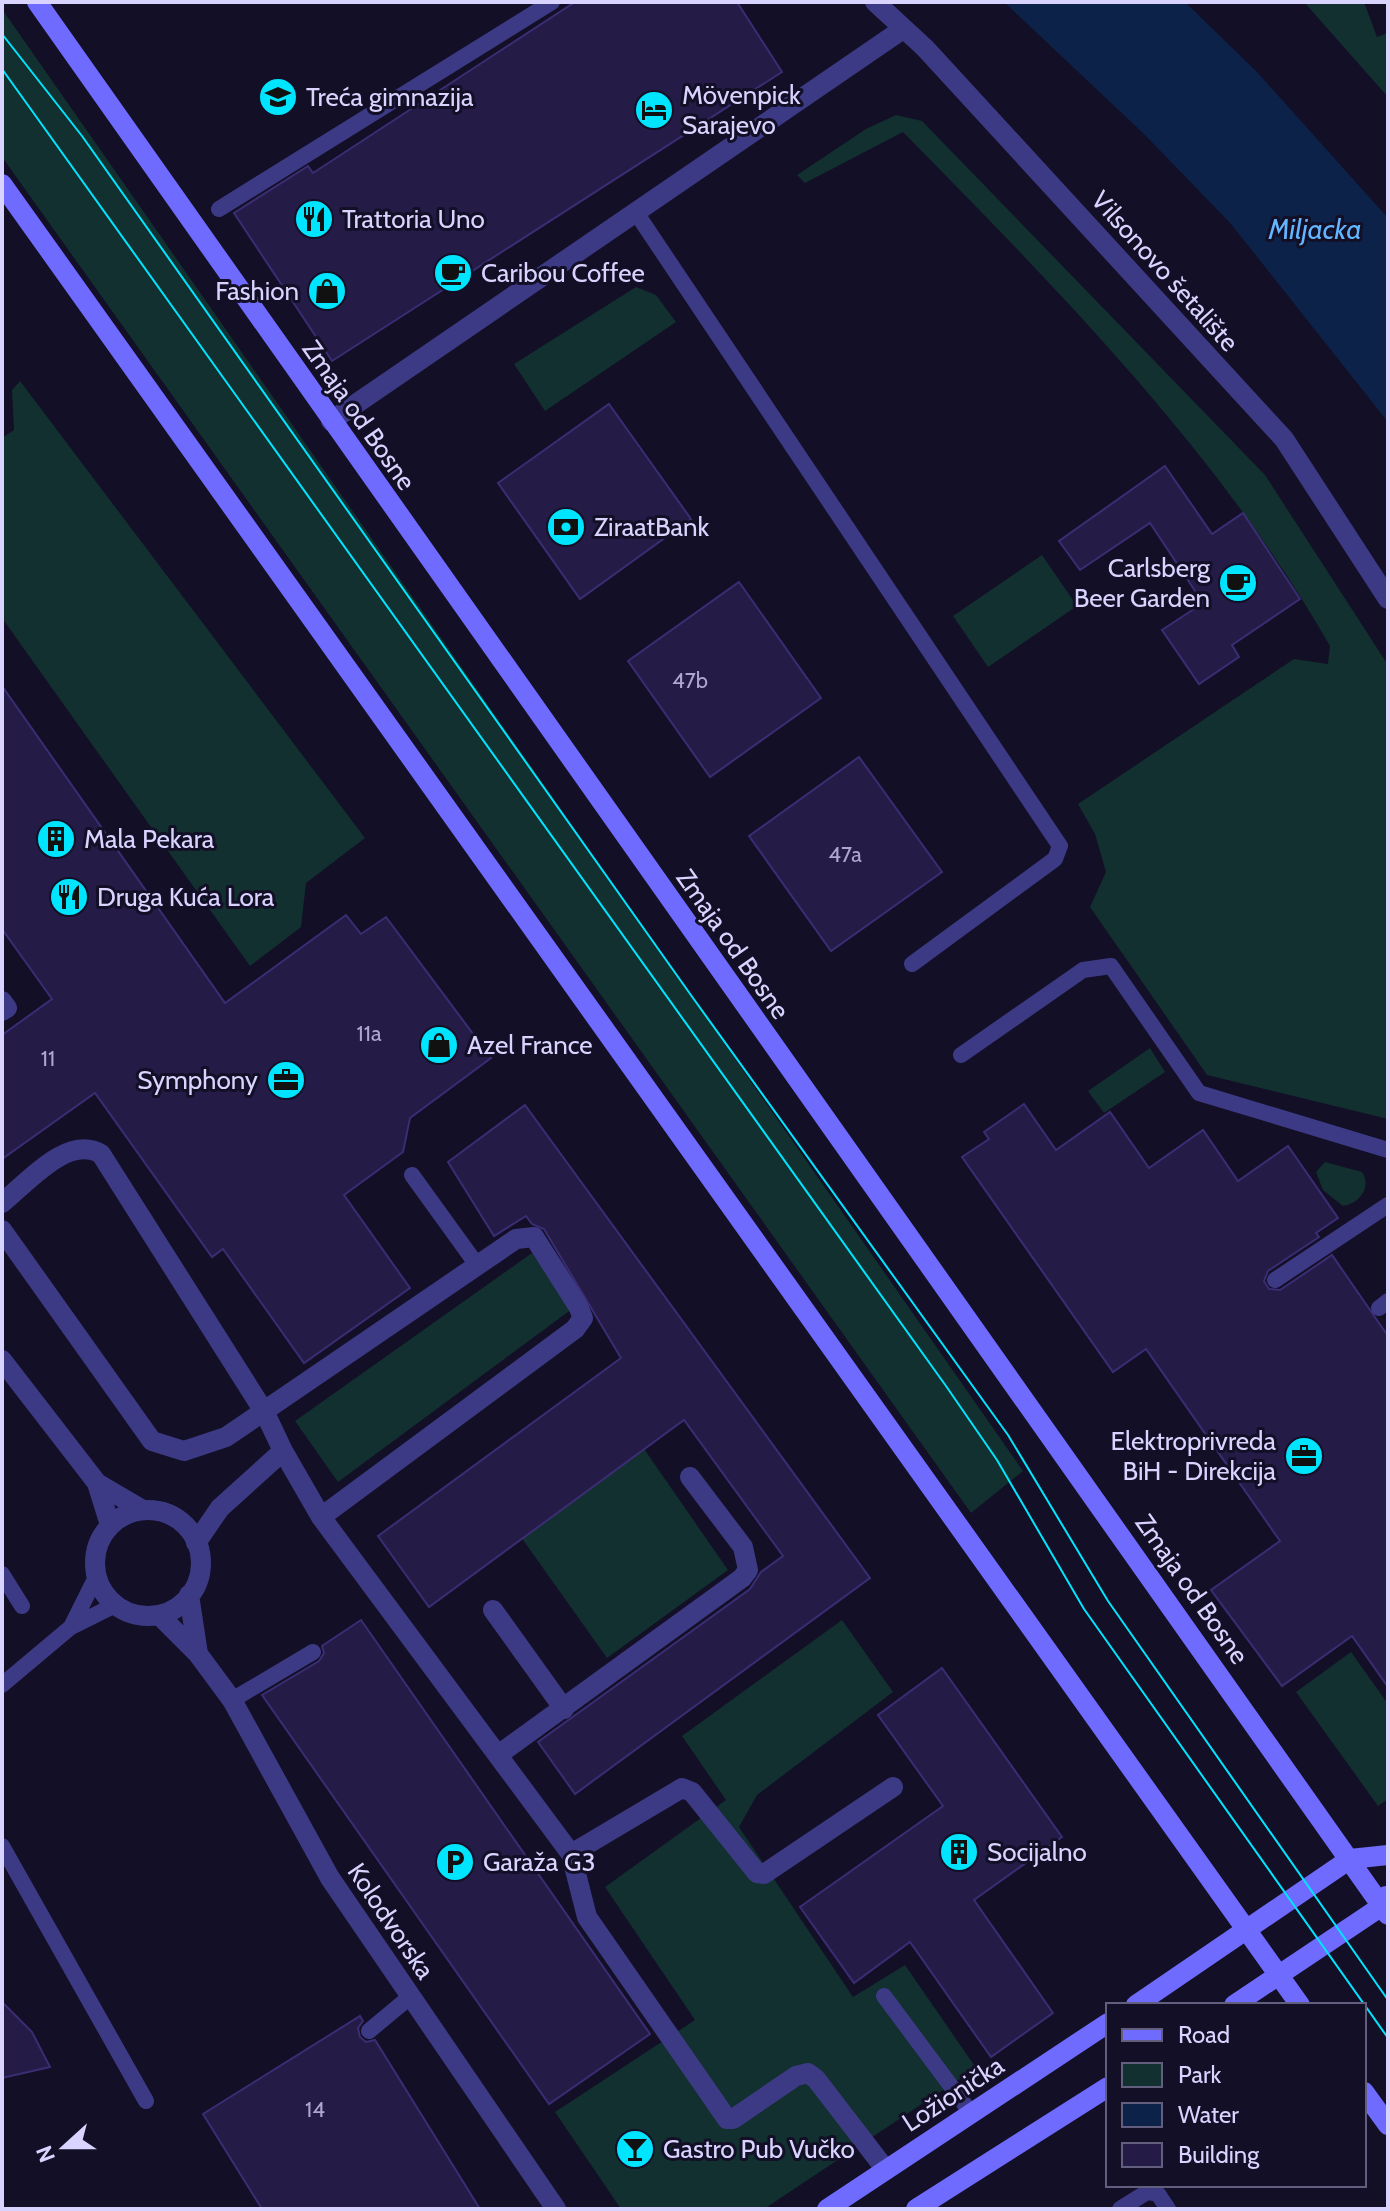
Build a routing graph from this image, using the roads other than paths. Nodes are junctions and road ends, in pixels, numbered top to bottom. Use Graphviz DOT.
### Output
graph roads {
  1 [pos="37,2"];
  2 [pos="552,2"];
  3 [pos="875,2"];
  4 [pos="903,29"];
  5 [pos="2,184"];
  6 [pos="219,209"];
  7 [pos="637,214"];
  8 [pos="331,421"];
  9 [pos="1388,599"];
  10 [pos="912,964"];
  11 [pos="2,1001"];
  12 [pos="2,1011"];
  13 [pos="961,1055"];
  14 [pos="1388,1150"];
  15 [pos="412,1175"];
  16 [pos="2,1203"];
  17 [pos="1388,1205"];
  18 [pos="2,1230"];
  19 [pos="477,1265"];
  20 [pos="1275,1280"];
  21 [pos="2,1360"];
  22 [pos="265,1413"];
  23 [pos="283,1451"];
  24 [pos="690,1477"];
  25 [pos="97,1483"];
  26 [pos="220,1508"];
  27 [pos="143,1510"];
  28 [pos="321,1517"];
  29 [pos="110,1525"];
  30 [pos="185,1525"];
  31 [pos="196,1543"];
  32 [pos="2,1574"];
  33 [pos="96,1577"];
  34 [pos="189,1595"];
  35 [pos="115,1605"];
  36 [pos="22,1606"];
  37 [pos="493,1610"];
  38 [pos="159,1615"];
  39 [pos="71,1627"];
  40 [pos="313,1652"];
  41 [pos="198,1654"];
  42 [pos="2,1685"];
  43 [pos="232,1700"];
  44 [pos="564,1709"];
  45 [pos="498,1755"];
  46 [pos="893,1787"];
  47 [pos="2,1846"];
  48 [pos="571,1854"];
  49 [pos="1388,1855"];
  50 [pos="1350,1859"];
  51 [pos="1386,1904"];
  52 [pos="1246,1931"];
  53 [pos="1278,1976"];
  54 [pos="411,1996"];
  55 [pos="884,1996"];
  56 [pos="1139,2003"];
  57 [pos="1237,2003"];
  58 [pos="1298,2003"];
  59 [pos="1106,2024"];
  60 [pos="369,2031"];
  61 [pos="1106,2088"];
  62 [pos="1366,2095"];
  63 [pos="146,2101"];
  64 [pos="971,2113"];
  65 [pos="1388,2125"];
  66 [pos="886,2170"];
  67 [pos="556,2209"];
  68 [pos="827,2209"];
  69 [pos="916,2209"];
  70 [pos="1120,2209"];
  71 [pos="1168,2209"];
  1 -- 8 [label="main road, Zmaja od Bosne"];
  2 -- 6 [label="lane"];
  3 -- 4 [label="street, Vilsonovo šetalište"];
  4 -- 7 [label="street"];
  4 -- 9 [label="street, Vilsonovo šetalište"];
  5 -- 52 [label="main road"];
  7 -- 8 [label="street"];
  7 -- 10 [label="lane"];
  8 -- 50 [label="main road, Zmaja od Bosne"];
  11 -- 12 [label="street"];
  13 -- 14 [label="lane"];
  15 -- 19 [label="lane"];
  16 -- 22 [label="street"];
  17 -- 20 [label="lane"];
  18 -- 22 [label="street"];
  19 -- 22 [label="street"];
  19 -- 28 [label="street"];
  21 -- 25 [label="street"];
  22 -- 23 [label="street"];
  23 -- 26 [label="street"];
  23 -- 28 [label="street"];
  24 -- 44 [label="street"];
  25 -- 27 [label="street"];
  25 -- 29 [label="street"];
  26 -- 30 [label="street"];
  26 -- 31 [label="street"];
  27 -- 29 [label="street"];
  27 -- 30 [label="street"];
  28 -- 45 [label="street"];
  29 -- 33 [label="street"];
  30 -- 31 [label="street"];
  31 -- 34 [label="street"];
  32 -- 36 [label="lane"];
  33 -- 35 [label="street"];
  33 -- 39 [label="lane"];
  34 -- 38 [label="street"];
  34 -- 41 [label="street, Kolodvorska"];
  35 -- 38 [label="street"];
  35 -- 39 [label="lane"];
  37 -- 44 [label="street"];
  38 -- 41 [label="street, Kolodvorska"];
  39 -- 42 [label="lane"];
  40 -- 43 [label="lane"];
  41 -- 43 [label="street, Kolodvorska"];
  43 -- 54 [label="street, Kolodvorska"];
  44 -- 45 [label="street"];
  45 -- 48 [label="street"];
  46 -- 48 [label="street"];
  47 -- 63 [label="lane"];
  48 -- 66 [label="street"];
  49 -- 50 [label="main road"];
  50 -- 51 [label="main road, Zmaja od Bosne"];
  50 -- 52 [label="main road"];
  51 -- 53 [label="main road"];
  52 -- 53 [label="main road"];
  52 -- 56 [label="main road"];
  53 -- 57 [label="main road"];
  53 -- 58 [label="main road"];
  54 -- 60 [label="lane"];
  54 -- 67 [label="street, Kolodvorska"];
  55 -- 64 [label="lane"];
  59 -- 64 [label="main road, Ložionička"];
  61 -- 69 [label="main road"];
  62 -- 65 [label="main road"];
  64 -- 66 [label="main road, Ložionička"];
  66 -- 68 [label="main road, Ložionička"];
  70 -- 71 [label="lane"];
}
